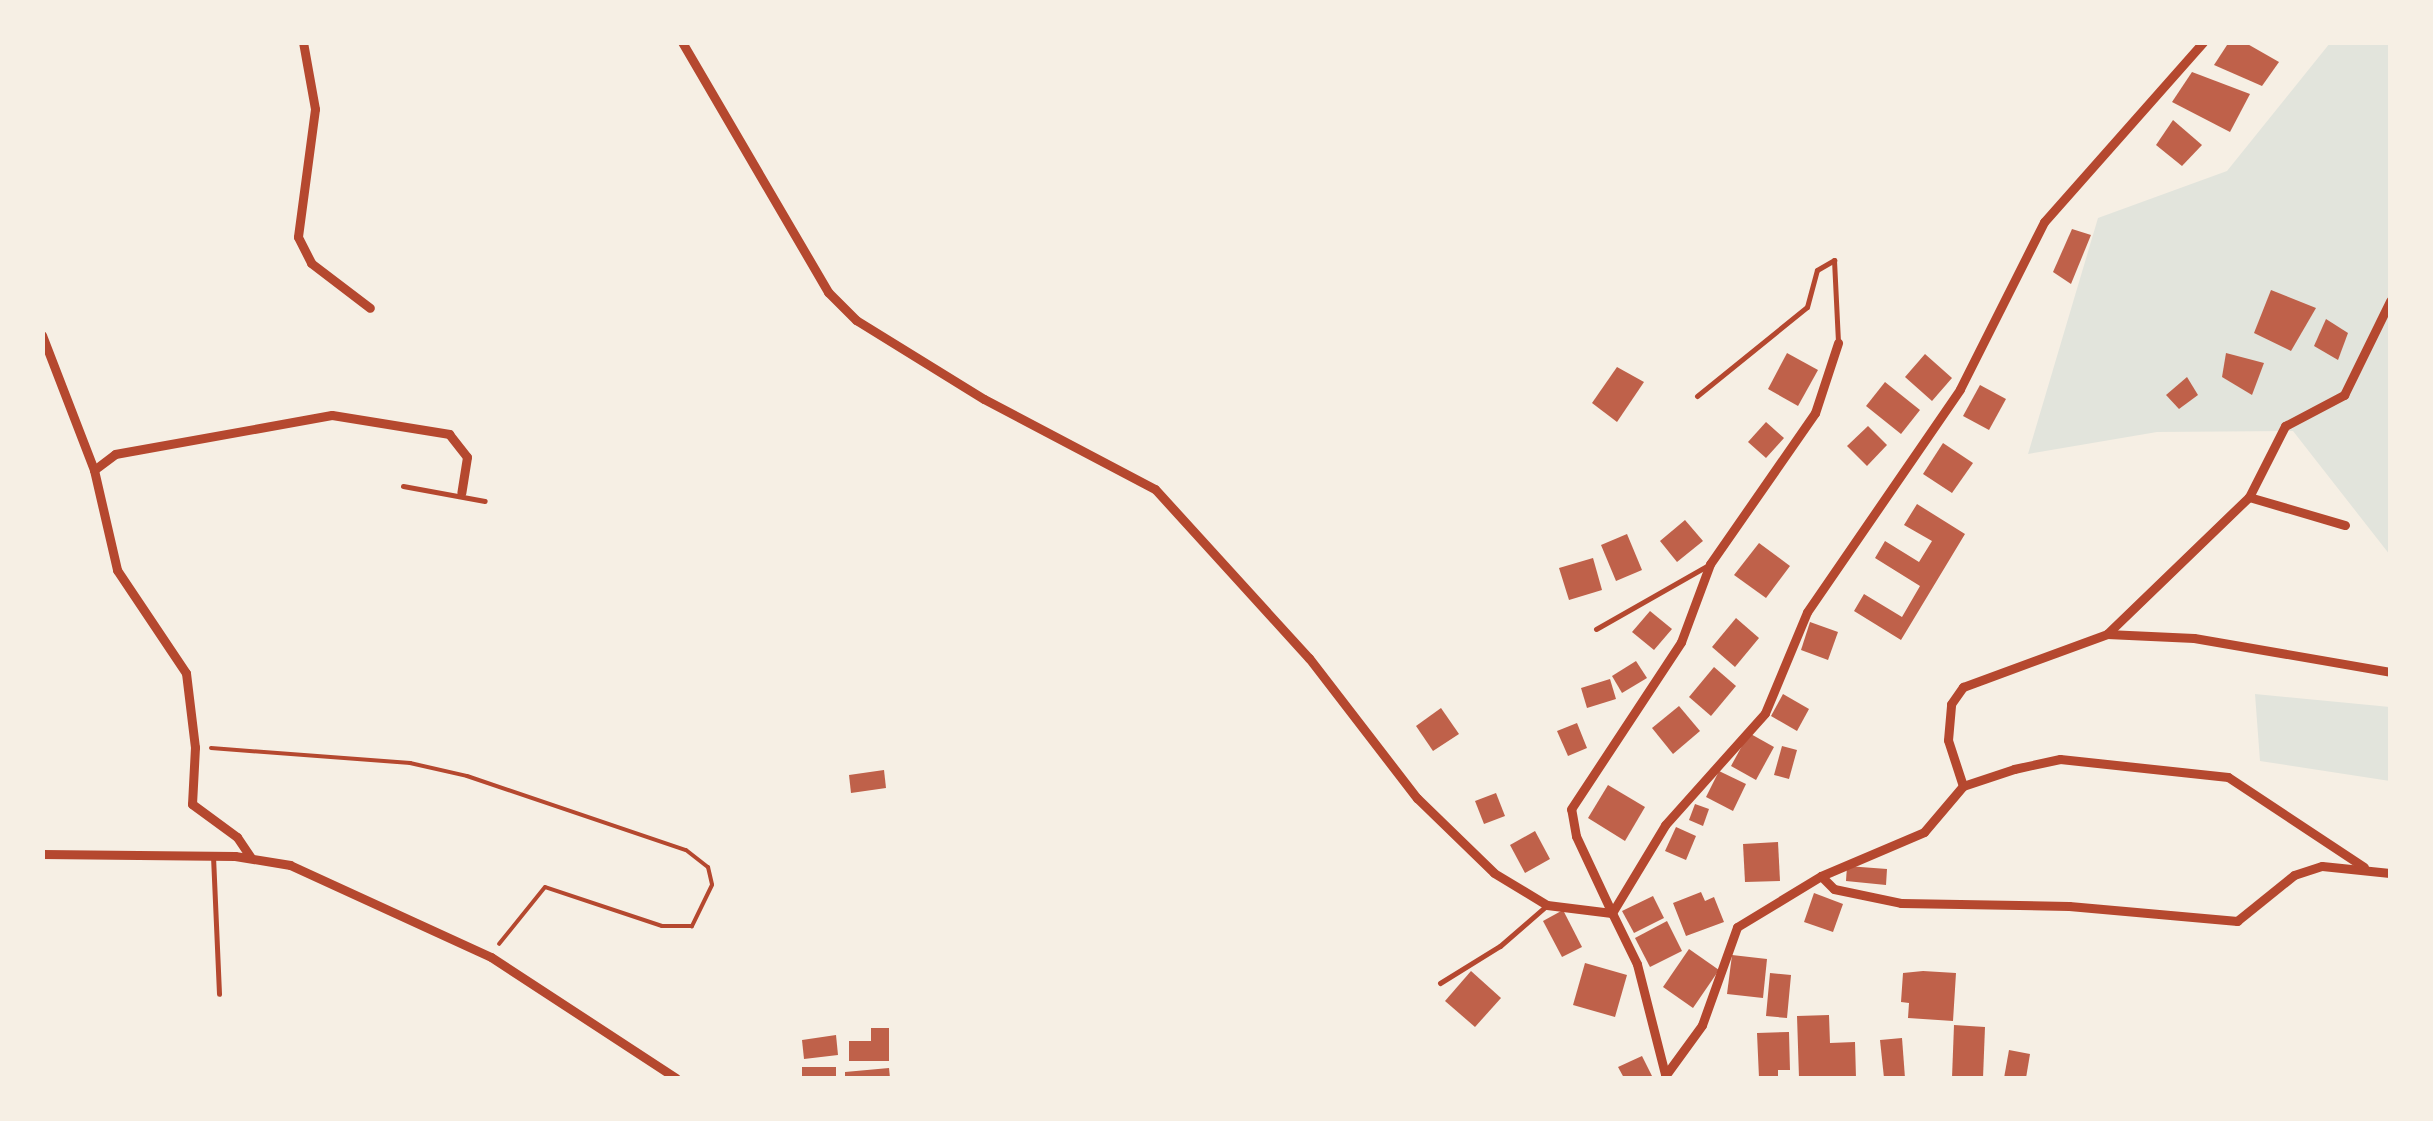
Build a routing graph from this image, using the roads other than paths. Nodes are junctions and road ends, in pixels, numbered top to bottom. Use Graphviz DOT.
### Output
graph roads {
  1 [pos="303,42"];
  2 [pos="682,42"];
  3 [pos="2202,42"];
  4 [pos="2390,302"];
  5 [pos="370,308"];
  6 [pos="42,335"];
  7 [pos="1838,343"];
  8 [pos="1697,396"];
  9 [pos="94,470"];
  10 [pos="402,486"];
  11 [pos="461,493"];
  12 [pos="2249,497"];
  13 [pos="485,500"];
  14 [pos="2346,525"];
  15 [pos="1710,564"];
  16 [pos="1596,629"];
  17 [pos="2106,634"];
  18 [pos="2390,672"];
  19 [pos="1964,786"];
  20 [pos="42,854"];
  21 [pos="212,856"];
  22 [pos="251,858"];
  23 [pos="2364,867"];
  24 [pos="2390,873"];
  25 [pos="1822,876"];
  26 [pos="1548,904"];
  27 [pos="1612,913"];
  28 [pos="1440,983"];
  29 [pos="219,994"];
  30 [pos="1665,1077"];
  31 [pos="676,1078"];
  1 -- 5 [label="street"];
  2 -- 26 [label="street"];
  3 -- 27 [label="street"];
  4 -- 12 [label="street"];
  6 -- 9 [label="street"];
  7 -- 8 [label="lane"];
  7 -- 15 [label="street"];
  9 -- 11 [label="street"];
  9 -- 22 [label="street"];
  10 -- 11 [label="lane"];
  11 -- 13 [label="lane"];
  12 -- 14 [label="street"];
  12 -- 17 [label="street"];
  15 -- 16 [label="lane"];
  15 -- 27 [label="street"];
  17 -- 18 [label="street"];
  17 -- 19 [label="street"];
  19 -- 23 [label="street"];
  19 -- 25 [label="street"];
  20 -- 21 [label="street"];
  21 -- 22 [label="street"];
  21 -- 29 [label="lane"];
  22 -- 31 [label="street"];
  23 -- 24 [label="street"];
  23 -- 25 [label="street"];
  25 -- 30 [label="street"];
  26 -- 27 [label="street"];
  26 -- 28 [label="lane"];
  27 -- 30 [label="street"];
}
